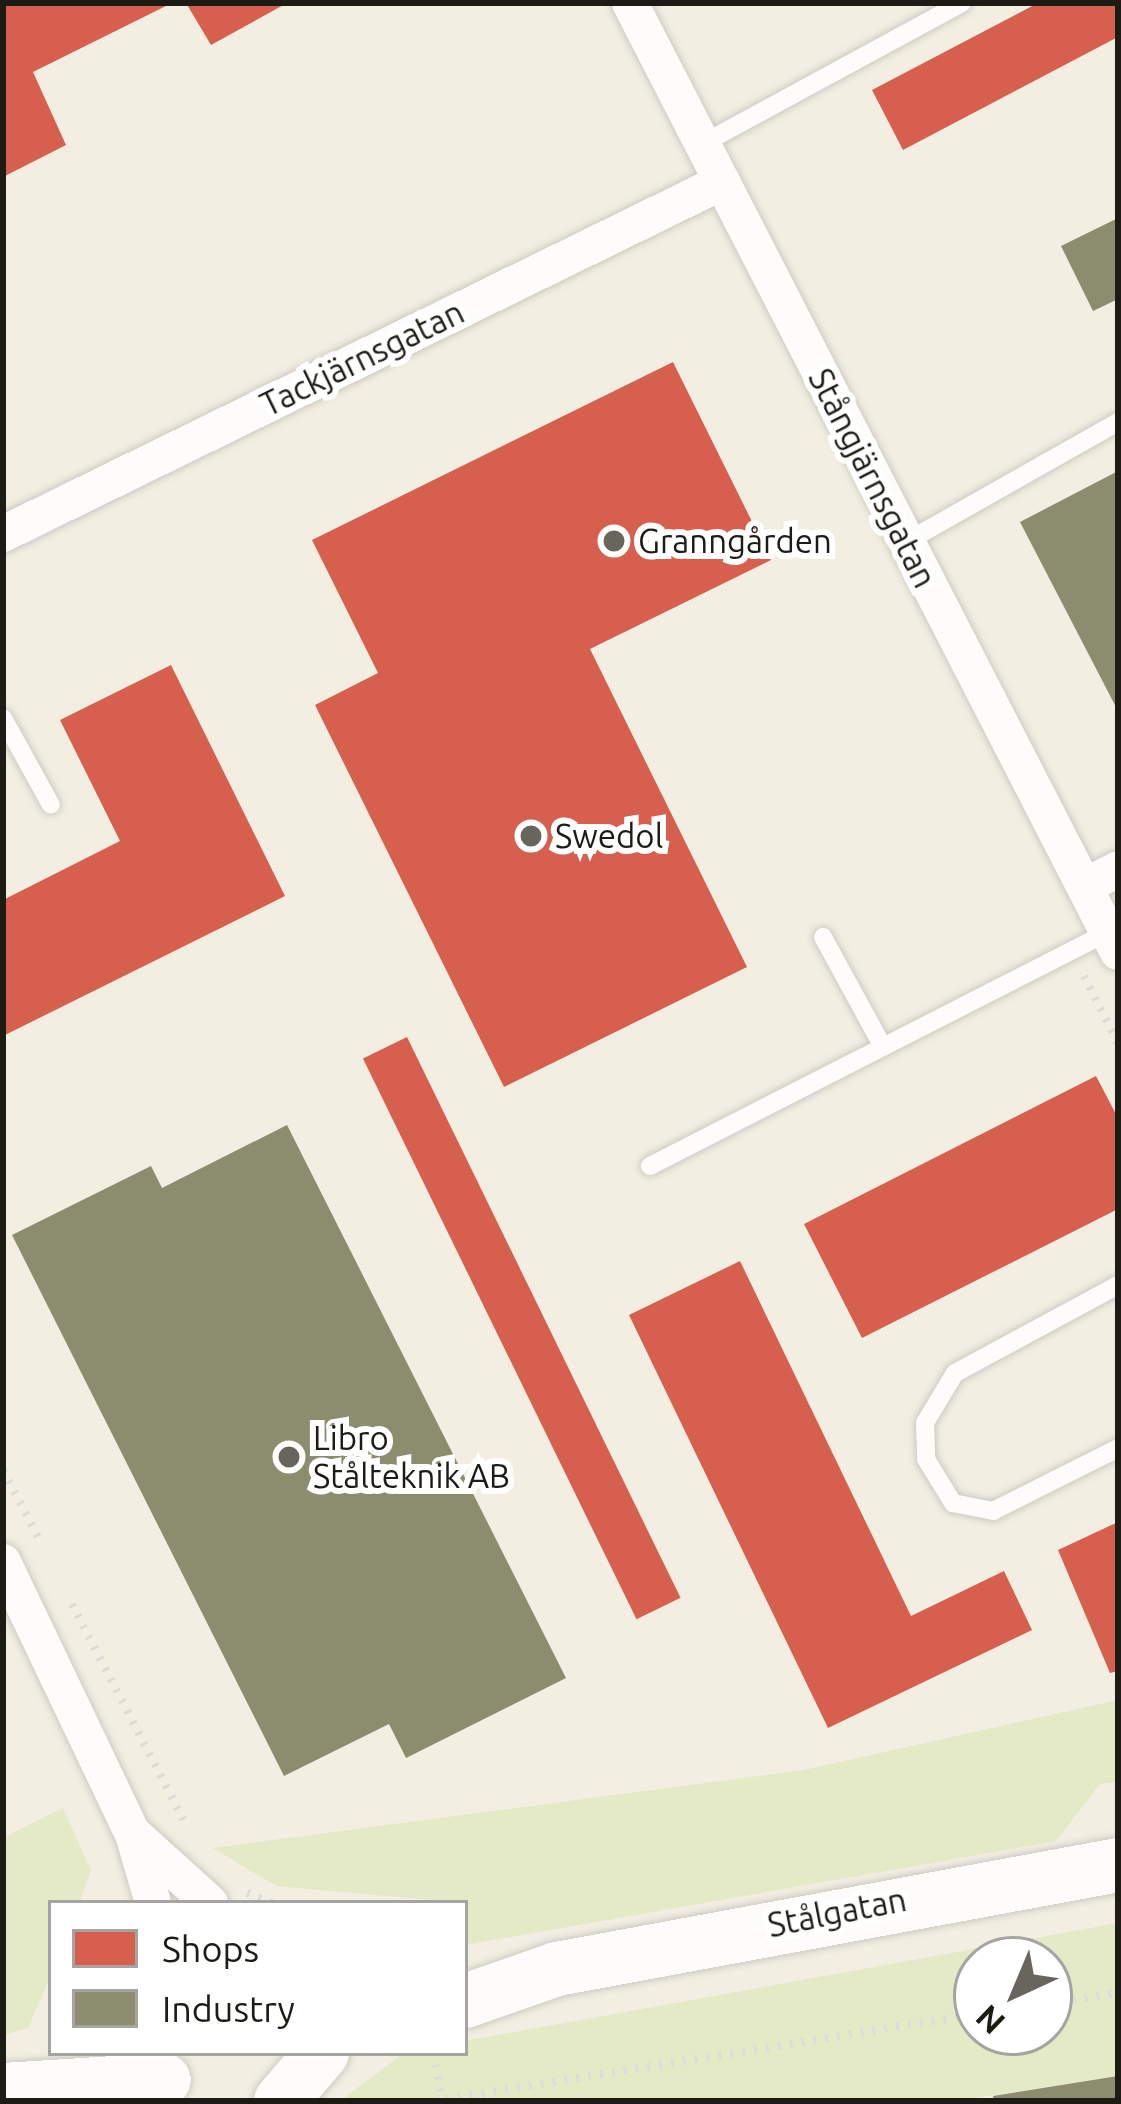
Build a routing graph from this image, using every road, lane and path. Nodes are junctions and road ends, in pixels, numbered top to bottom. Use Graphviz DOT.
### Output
graph roads {
  1 [pos="630,3"];
  2 [pos="962,3"];
  3 [pos="702,144"];
  4 [pos="722,182"];
  5 [pos="1118,422"];
  6 [pos="3,534"];
  7 [pos="906,542"];
  8 [pos="3,718"];
  9 [pos="51,805"];
  10 [pos="1118,868"];
  11 [pos="1084,886"];
  12 [pos="823,937"];
  13 [pos="1113,942"];
  14 [pos="883,1047"];
  15 [pos="650,1166"];
  16 [pos="1118,1285"];
  17 [pos="1118,1448"];
  18 [pos="3,1470"];
  19 [pos="45,1551"];
  20 [pos="3,1562"];
  21 [pos="66,1592"];
  22 [pos="133,1834"];
  23 [pos="192,1836"];
  24 [pos="1118,1865"];
  25 [pos="220,1892"];
  26 [pos="152,1900"];
  27 [pos="259,1900"];
  28 [pos="557,1969"];
  29 [pos="468,1974"];
  30 [pos="1118,1993"];
  31 [pos="468,2000"];
  32 [pos="1073,2000"];
  33 [pos="953,2018"];
  34 [pos="48,2049"];
  35 [pos="434,2056"];
  36 [pos="3,2070"];
  37 [pos="169,2078"];
  38 [pos="3,2090"];
  39 [pos="438,2098"];
  1 -- 3 [label="street, Stångjärnsgatan"];
  2 -- 3 [label="lane"];
  3 -- 4 [label="street, Stångjärnsgatan"];
  4 -- 6 [label="street, Tackjärnsgatan"];
  4 -- 7 [label="street, Stångjärnsgatan"];
  5 -- 7 [label="lane"];
  7 -- 11 [label="street, Stångjärnsgatan"];
  8 -- 9 [label="lane"];
  10 -- 11 [label="street"];
  11 -- 13 [label="street, Stångjärnsgatan"];
  12 -- 14 [label="lane"];
  13 -- 14 [label="lane"];
  14 -- 15 [label="lane"];
  16 -- 17 [label="lane"];
  18 -- 19 [label="path"];
  20 -- 22 [label="street"];
  21 -- 23 [label="path"];
  22 -- 25 [label="street"];
  22 -- 26 [label="street"];
  24 -- 28 [label="main road, Stålgatan"];
  25 -- 27 [label="path"];
  28 -- 29 [label="main road, Stålgatan"];
  28 -- 31 [label="main road, Stålgatan"];
  30 -- 32 [label="path"];
  33 -- 39 [label="path"];
  34 -- 36 [label="main road"];
  35 -- 39 [label="path"];
  37 -- 38 [label="main road"];
}
